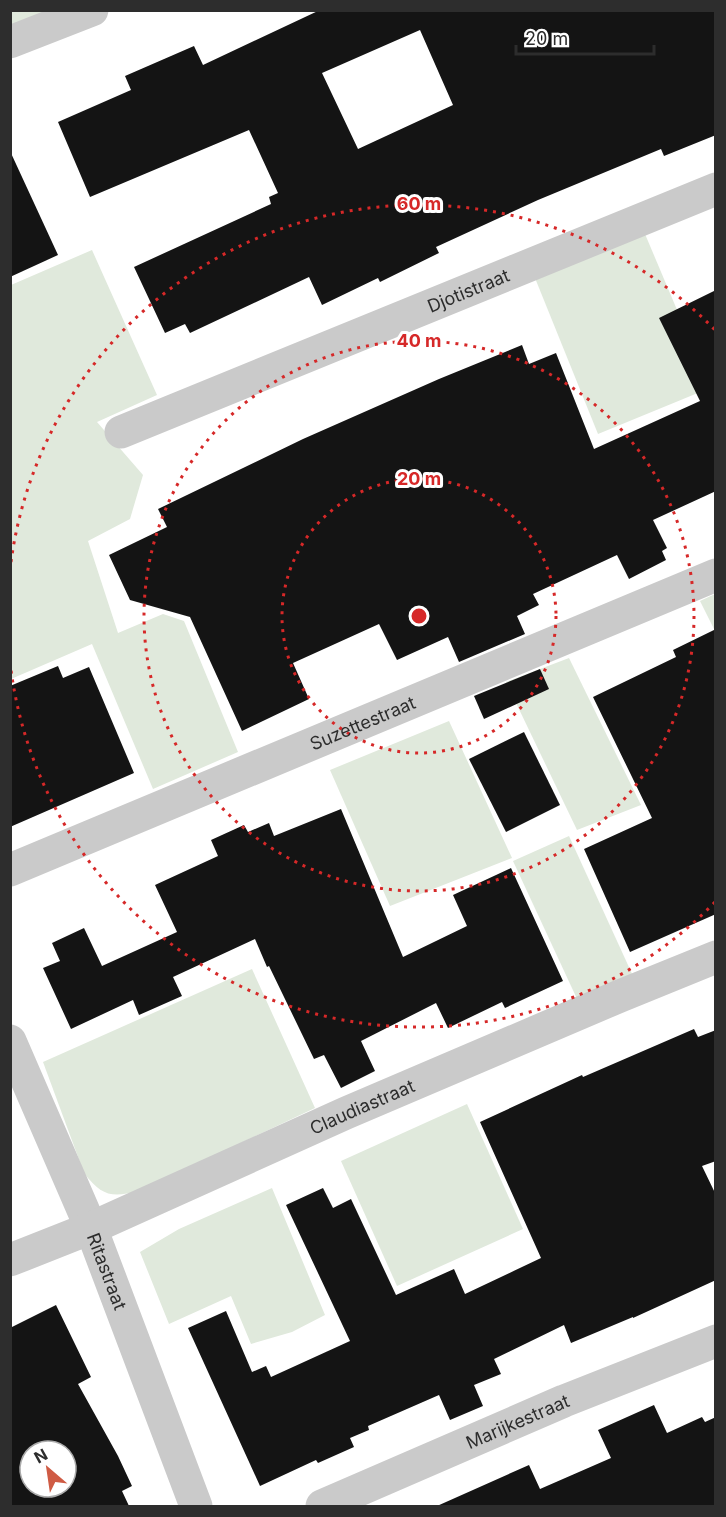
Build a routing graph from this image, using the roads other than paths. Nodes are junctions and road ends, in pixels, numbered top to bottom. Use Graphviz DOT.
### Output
graph roads {
  1 [pos="92,10"];
  2 [pos="10,42"];
  3 [pos="716,189"];
  4 [pos="121,432"];
  5 [pos="716,575"];
  6 [pos="10,870"];
  7 [pos="716,957"];
  8 [pos="10,1041"];
  9 [pos="92,1228"];
  10 [pos="10,1260"];
  11 [pos="716,1341"];
  12 [pos="196,1506"];
  13 [pos="322,1506"];
  1 -- 2 [label="street"];
  3 -- 4 [label="street, Djotistraat"];
  5 -- 6 [label="street, Suzettestraat"];
  7 -- 9 [label="street, Claudiastraat"];
  8 -- 9 [label="street, Ritastraat"];
  9 -- 10 [label="street, Claudiastraat"];
  9 -- 12 [label="street, Ritastraat"];
  11 -- 13 [label="street, Marijkestraat"];
}
